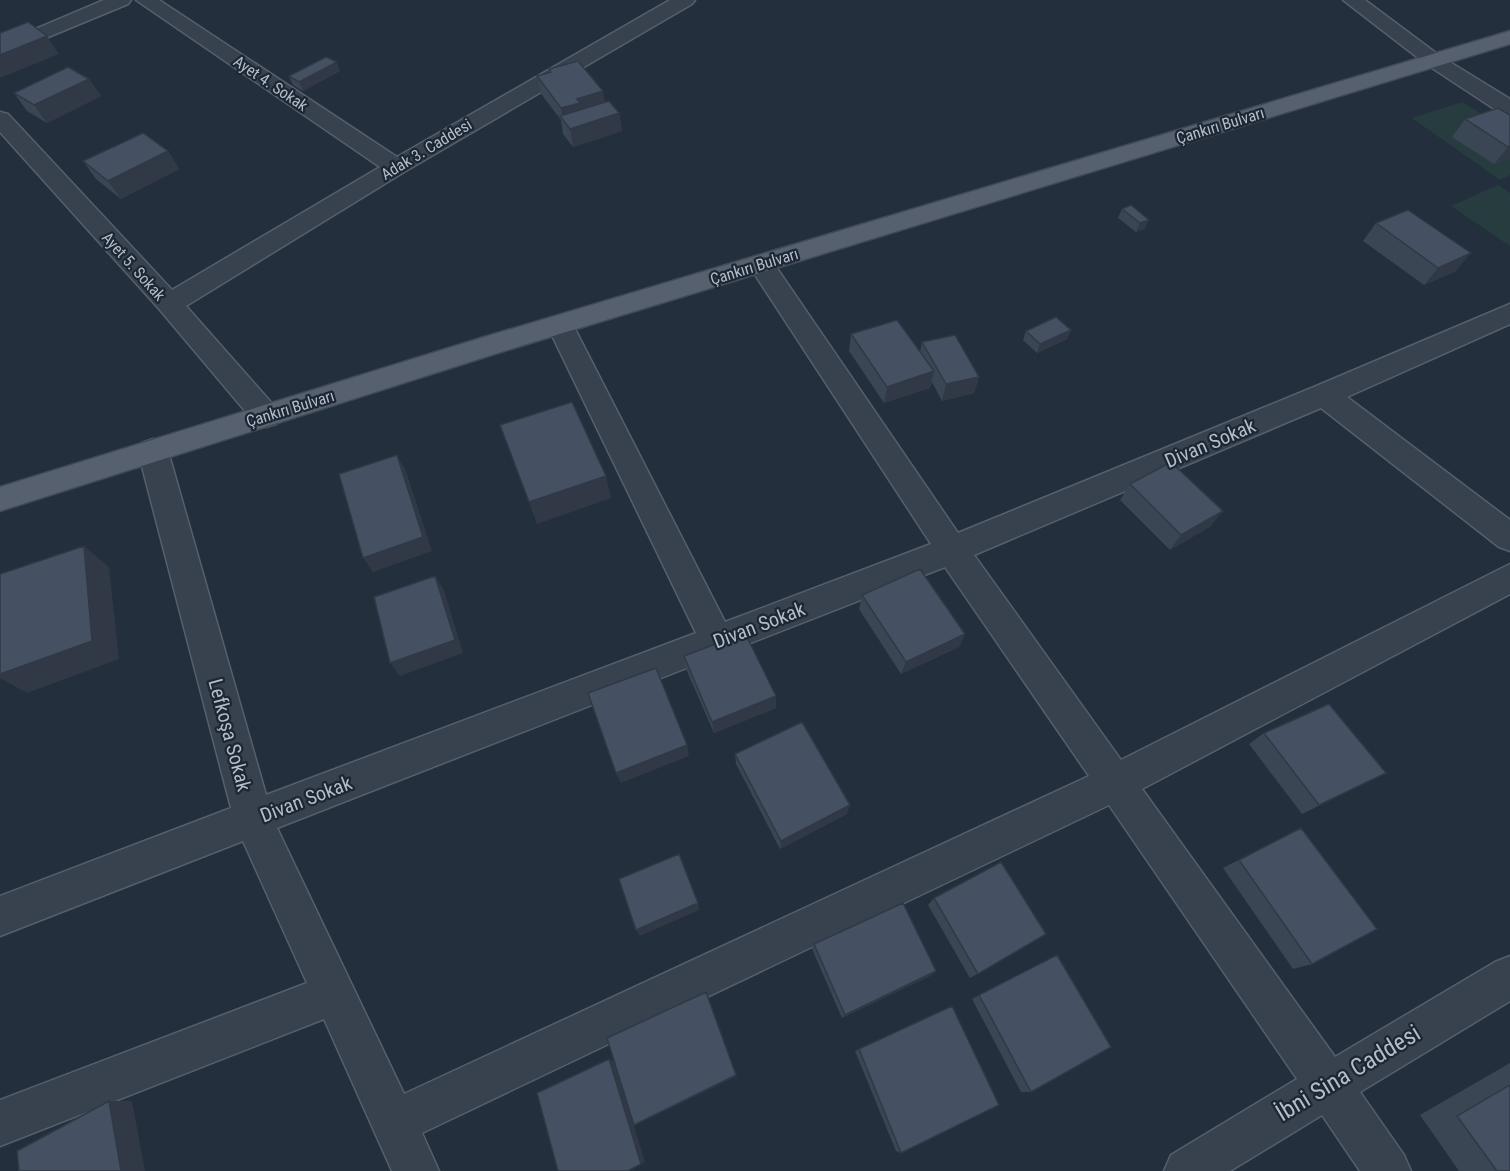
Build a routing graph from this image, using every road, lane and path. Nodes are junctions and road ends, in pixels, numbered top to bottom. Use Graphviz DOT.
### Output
graph roads {
  1 [pos="121,0"];
  2 [pos="146,0"];
  3 [pos="685,0"];
  4 [pos="1353,0"];
  5 [pos="1510,37"];
  6 [pos="0,51"];
  7 [pos="1433,60"];
  8 [pos="1510,109"];
  9 [pos="0,119"];
  10 [pos="396,167"];
  11 [pos="761,264"];
  12 [pos="169,304"];
  13 [pos="1510,313"];
  14 [pos="560,325"];
  15 [pos="1324,395"];
  16 [pos="266,416"];
  17 [pos="153,451"];
  18 [pos="0,498"];
  19 [pos="1510,538"];
  20 [pos="951,550"];
  21 [pos="1510,578"];
  22 [pos="717,641"];
  23 [pos="1115,783"];
  24 [pos="253,819"];
  25 [pos="0,916"];
  26 [pos="1510,977"];
  27 [pos="334,994"];
  28 [pos="1326,1086"];
  29 [pos="393,1123"];
  30 [pos="0,1124"];
  31 [pos="416,1171"];
  32 [pos="1186,1171"];
  33 [pos="1388,1171"];
  1 -- 6 [label="street"];
  2 -- 10 [label="street, Ayet 4. Sokak"];
  3 -- 10 [label="street, Adak 3. Caddesi"];
  4 -- 7 [label="street"];
  5 -- 7 [label="main road, Çankırı Bulvarı"];
  7 -- 8 [label="street"];
  7 -- 11 [label="main road, Çankırı Bulvarı"];
  9 -- 12 [label="street, Ayet 5. Sokak"];
  10 -- 12 [label="street, Adak 3. Caddesi"];
  11 -- 14 [label="main road, Çankırı Bulvarı"];
  11 -- 20 [label="street"];
  12 -- 16 [label="street, Ayet 5. Sokak"];
  13 -- 15 [label="street, Divan Sokak"];
  14 -- 16 [label="main road, Çankırı Bulvarı"];
  14 -- 22 [label="street"];
  15 -- 19 [label="street"];
  15 -- 20 [label="street, Divan Sokak"];
  16 -- 17 [label="main road, Çankırı Bulvarı"];
  17 -- 18 [label="main road, Çankırı Bulvarı"];
  17 -- 24 [label="street, Lefkoşa Sokak"];
  20 -- 22 [label="street, Divan Sokak"];
  20 -- 23 [label="street"];
  21 -- 23 [label="street"];
  22 -- 24 [label="street, Divan Sokak"];
  23 -- 28 [label="street"];
  23 -- 29 [label="street"];
  24 -- 25 [label="street, Divan Sokak"];
  24 -- 27 [label="street, Lefkoşa Sokak"];
  26 -- 28 [label="street, İbni Sina Caddesi"];
  27 -- 29 [label="street, Lefkoşa Sokak"];
  27 -- 30 [label="street"];
  28 -- 32 [label="street, İbni Sina Caddesi"];
  28 -- 33 [label="street"];
  29 -- 31 [label="street, Lefkoşa Sokak"];
}
